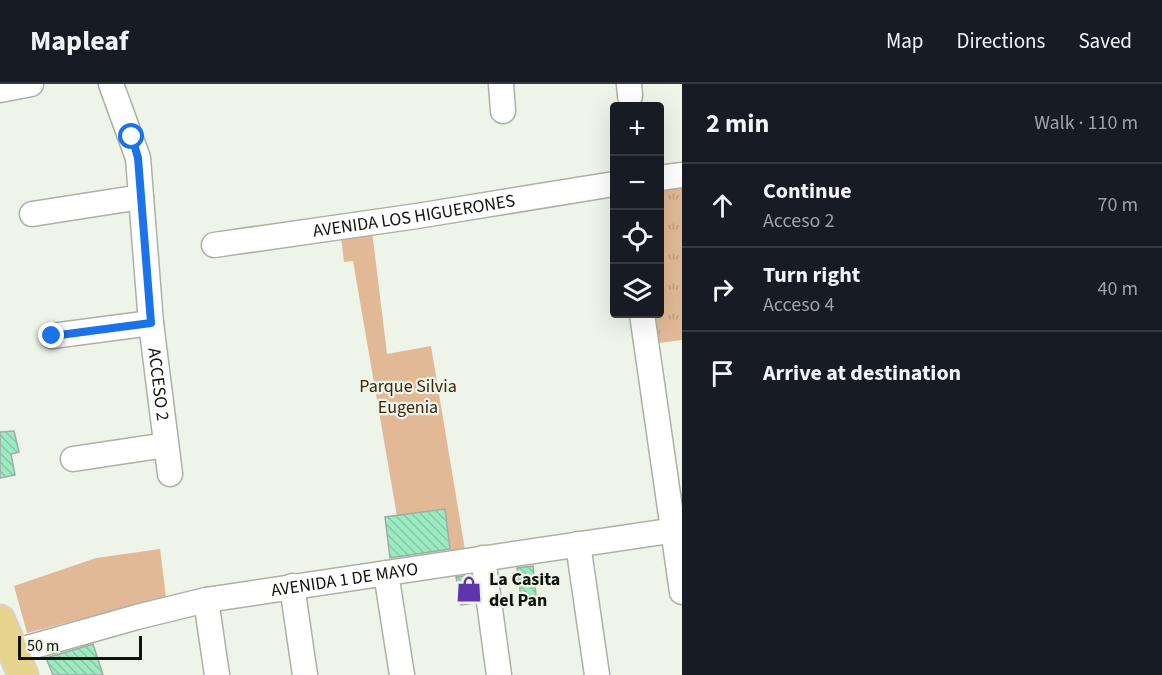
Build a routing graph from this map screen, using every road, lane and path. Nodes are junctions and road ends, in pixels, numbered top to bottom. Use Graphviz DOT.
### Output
graph roads {
  1 [pos="111,84"];
  2 [pos="501,84"];
  3 [pos="503,111"];
  4 [pos="682,174"];
  5 [pos="664,177"];
  6 [pos="610,185"];
  7 [pos="141,197"];
  8 [pos="32,214"];
  9 [pos="214,244"];
  10 [pos="643,318"];
  11 [pos="151,323"];
  12 [pos="52,336"];
  13 [pos="166,445"];
  14 [pos="73,459"];
  15 [pos="170,474"];
  16 [pos="677,529"];
  17 [pos="578,544"];
  18 [pos="483,558"];
  19 [pos="386,573"];
  20 [pos="292,586"];
  21 [pos="682,592"];
  22 [pos="206,600"];
  23 [pos="0,620"];
  24 [pos="18,664"];
  25 [pos="217,675"];
  26 [pos="305,675"];
  27 [pos="402,675"];
  28 [pos="499,675"];
  29 [pos="597,675"];
  1 -- 7 [label="street, ACCESO 2"];
  2 -- 3 [label="street"];
  4 -- 5 [label="street"];
  6 -- 9 [label="street, AVENIDA LOS HIGUERONES"];
  7 -- 8 [label="street"];
  7 -- 11 [label="street, ACCESO 2"];
  10 -- 16 [label="street"];
  11 -- 12 [label="street"];
  11 -- 13 [label="street, ACCESO 2"];
  13 -- 14 [label="street"];
  13 -- 15 [label="street, ACCESO 2"];
  16 -- 17 [label="street, AVENIDA 1 DE MAYO"];
  16 -- 21 [label="street"];
  17 -- 18 [label="street, AVENIDA 1 DE MAYO"];
  17 -- 29 [label="street"];
  18 -- 19 [label="street, AVENIDA 1 DE MAYO"];
  18 -- 28 [label="street"];
  19 -- 20 [label="street, AVENIDA 1 DE MAYO"];
  19 -- 27 [label="street"];
  20 -- 22 [label="street, AVENIDA 1 DE MAYO"];
  20 -- 26 [label="street"];
  22 -- 24 [label="street, AVENIDA 1 DE MAYO"];
  22 -- 25 [label="street"];
  23 -- 24 [label="main road"];
}
